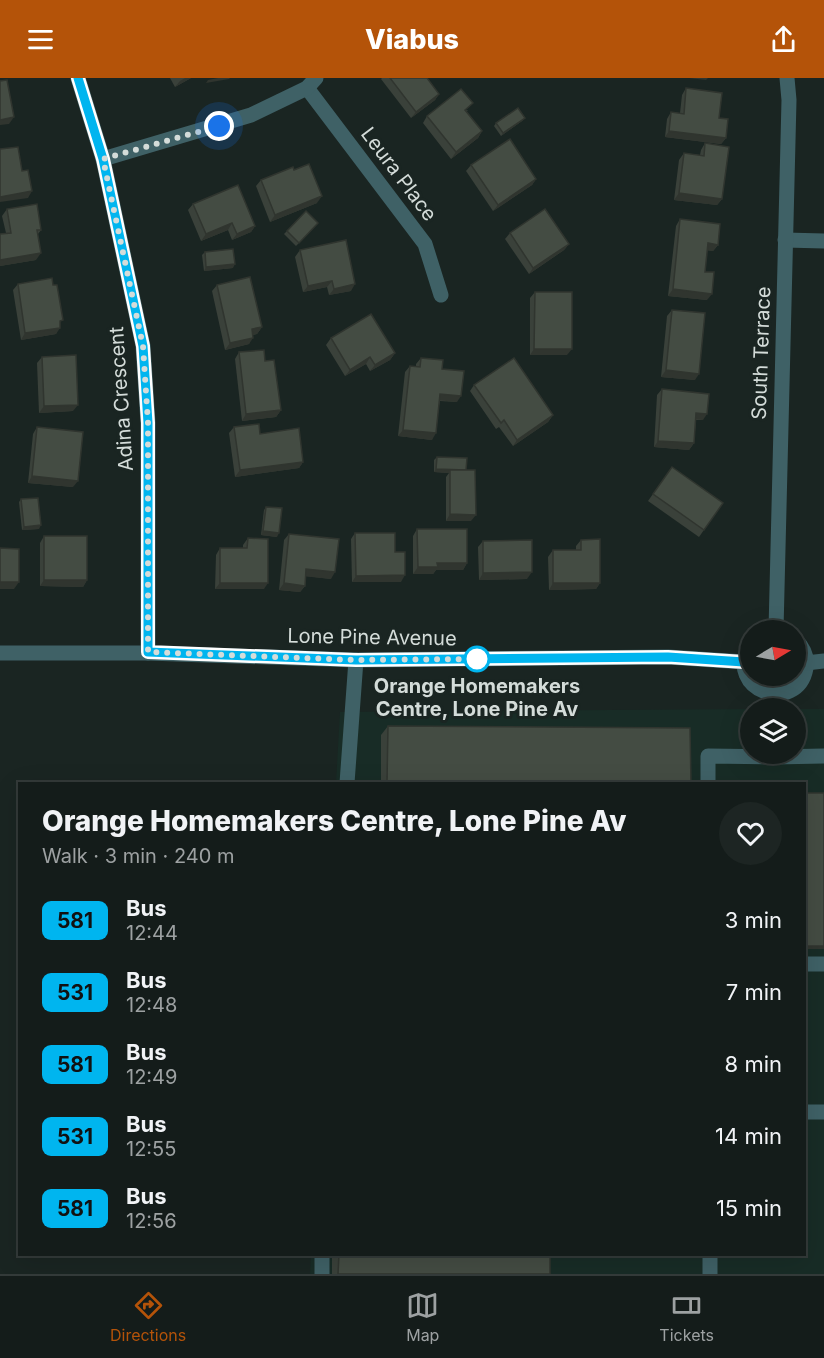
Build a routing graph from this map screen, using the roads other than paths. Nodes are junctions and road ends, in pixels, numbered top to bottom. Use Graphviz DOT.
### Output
graph roads {
  1 [pos="78,78"];
  2 [pos="787,78"];
  3 [pos="311,83"];
  4 [pos="103,159"];
  5 [pos="785,240"];
  6 [pos="824,241"];
  7 [pos="441,295"];
  8 [pos="776,620"];
  9 [pos="148,652"];
  10 [pos="0,653"];
  11 [pos="356,660"];
  12 [pos="824,661"];
  13 [pos="740,662"];
  14 [pos="806,663"];
  15 [pos="755,686"];
  16 [pos="796,686"];
  17 [pos="771,698"];
  18 [pos="779,698"];
  19 [pos="740,756"];
  20 [pos="806,756"];
  21 [pos="824,756"];
  22 [pos="347,782"];
  23 [pos="708,782"];
  24 [pos="806,964"];
  25 [pos="824,964"];
  26 [pos="824,1112"];
  27 [pos="806,1113"];
  28 [pos="322,1256"];
  29 [pos="710,1256"];
  30 [pos="322,1274"];
  31 [pos="710,1274"];
  1 -- 4 [label="street, Adina Crescent"];
  2 -- 5 [label="street, South Terrace"];
  3 -- 4 [label="street"];
  3 -- 7 [label="street, Leura Place"];
  4 -- 9 [label="street, Adina Crescent"];
  5 -- 6 [label="street"];
  5 -- 8 [label="street, South Terrace"];
  9 -- 10 [label="street, Lone Pine Avenue"];
  9 -- 11 [label="street, Lone Pine Avenue"];
  11 -- 13 [label="street, Lone Pine Avenue"];
  11 -- 22 [label="street"];
  12 -- 14 [label="street"];
  15 -- 17 [label="street"];
  16 -- 18 [label="street"];
  19 -- 23 [label="street"];
  20 -- 21 [label="street"];
  24 -- 25 [label="street"];
  26 -- 27 [label="street"];
  28 -- 30 [label="street"];
  29 -- 31 [label="street"];
}
